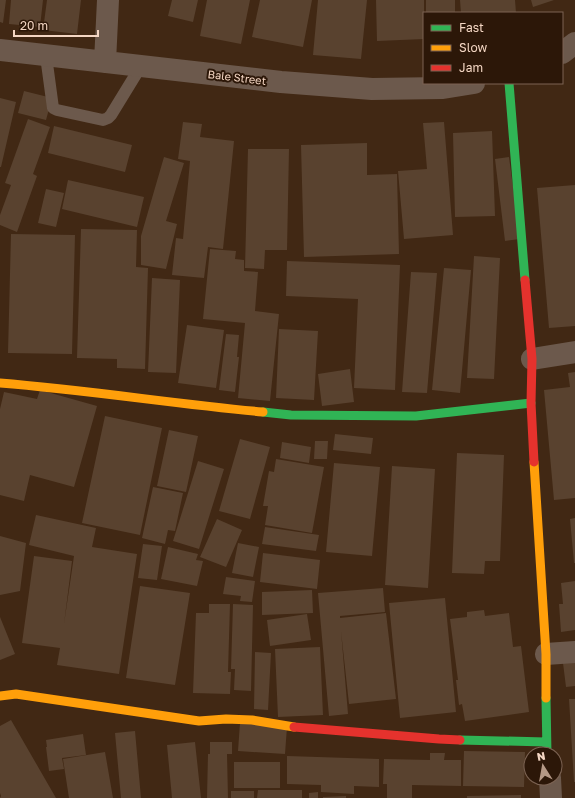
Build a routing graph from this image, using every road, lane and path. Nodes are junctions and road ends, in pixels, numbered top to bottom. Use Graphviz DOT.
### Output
graph roads {
  1 [pos="108,0"];
  2 [pos="575,44"];
  3 [pos="0,50"];
  4 [pos="563,52"];
  5 [pos="46,56"];
  6 [pos="105,62"];
  7 [pos="141,66"];
  8 [pos="468,84"];
  9 [pos="508,84"];
  10 [pos="575,352"];
  11 [pos="532,359"];
  12 [pos="0,383"];
  13 [pos="531,403"];
  14 [pos="575,652"];
  15 [pos="546,654"];
  16 [pos="0,696"];
  17 [pos="546,742"];
  18 [pos="546,746"];
  19 [pos="550,786"];
  20 [pos="551,798"];
  1 -- 6 [label="street"];
  2 -- 4 [label="street"];
  3 -- 5 [label="street, Bale Street"];
  5 -- 6 [label="street, Bale Street"];
  5 -- 7 [label="lane"];
  6 -- 7 [label="street, Bale Street"];
  7 -- 8 [label="street, Bale Street"];
  9 -- 11 [label="street"];
  10 -- 11 [label="street"];
  11 -- 13 [label="street"];
  12 -- 13 [label="street"];
  13 -- 15 [label="street"];
  14 -- 15 [label="street"];
  15 -- 17 [label="street"];
  16 -- 17 [label="street"];
  17 -- 18 [label="street"];
  19 -- 20 [label="street"];
}
